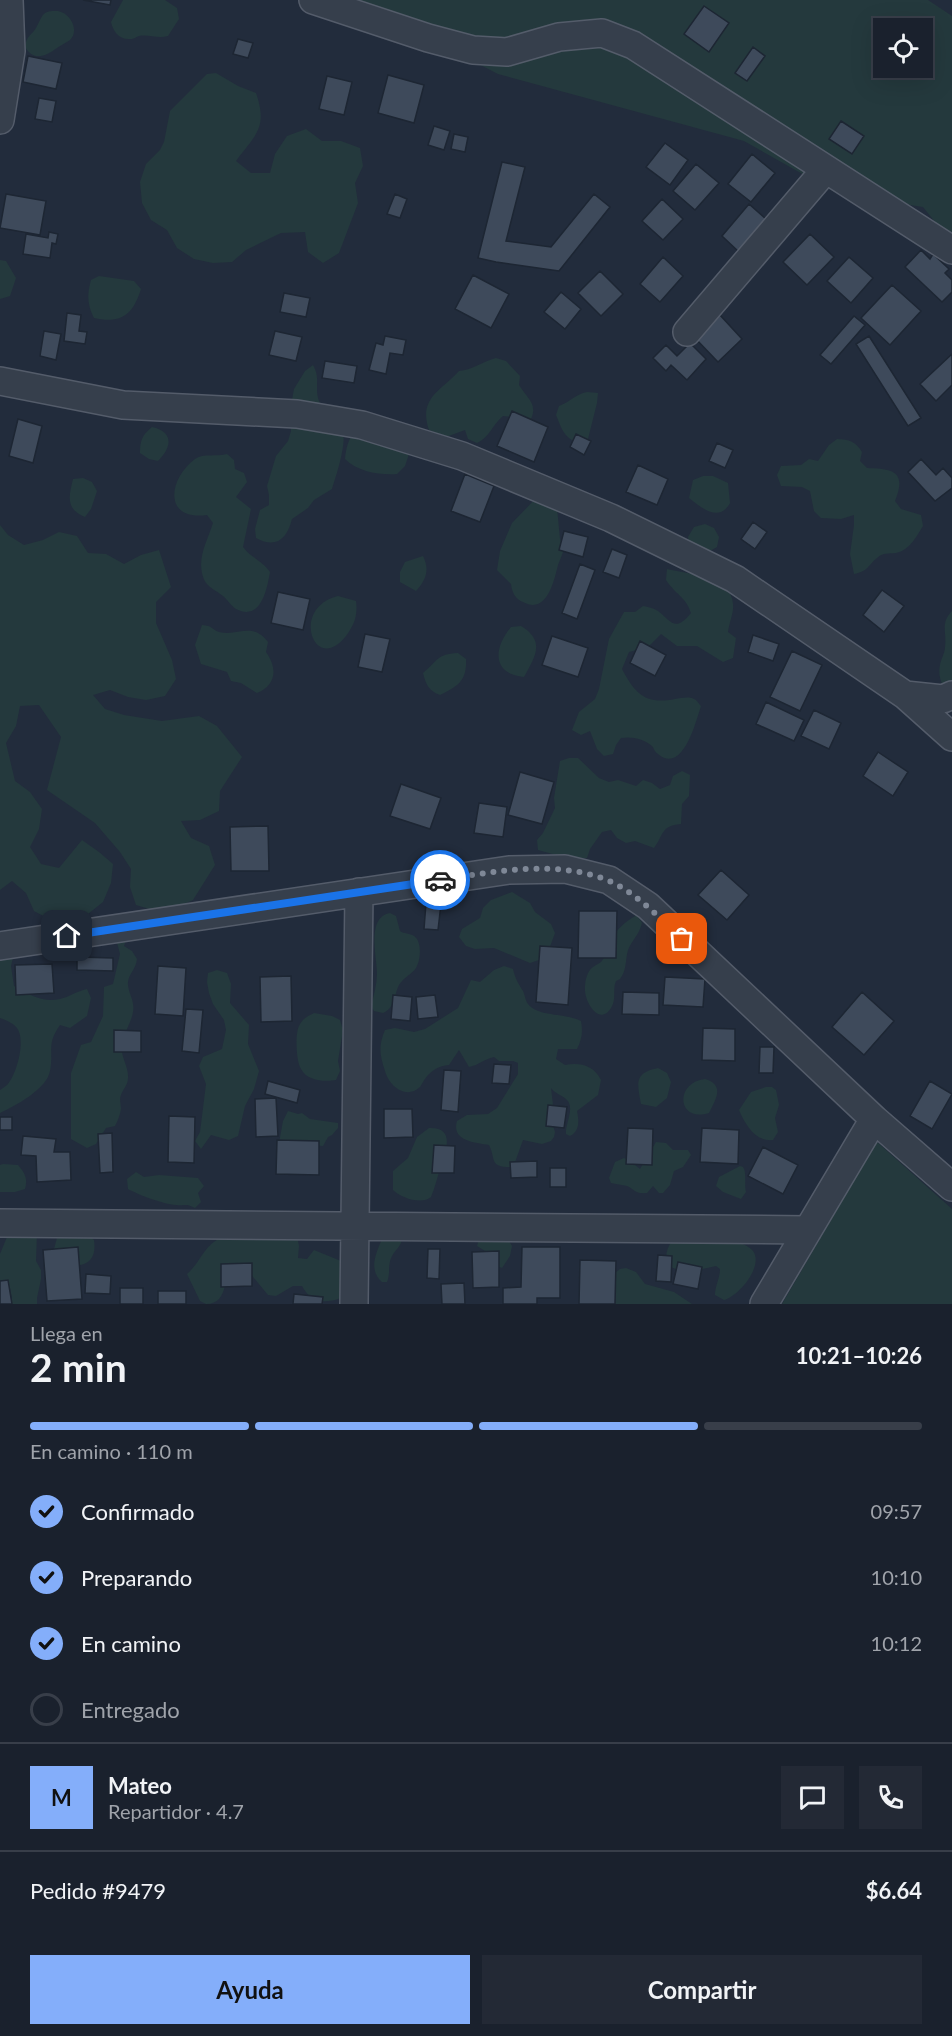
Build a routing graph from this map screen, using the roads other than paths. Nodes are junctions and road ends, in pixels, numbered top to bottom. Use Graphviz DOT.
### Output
graph roads {
  1 [pos="9,0"];
  2 [pos="313,0"];
  3 [pos="0,120"];
  4 [pos="826,169"];
  5 [pos="952,250"];
  6 [pos="687,332"];
  7 [pos="0,381"];
  8 [pos="952,695"];
  9 [pos="905,696"];
  10 [pos="952,737"];
  11 [pos="359,892"];
  12 [pos="0,946"];
  13 [pos="874,1119"];
  14 [pos="952,1187"];
  15 [pos="0,1223"];
  16 [pos="355,1226"];
  17 [pos="808,1230"];
  18 [pos="354,1304"];
  19 [pos="764,1304"];
  1 -- 3 [label="street"];
  2 -- 4 [label="street"];
  4 -- 5 [label="street"];
  4 -- 6 [label="street"];
  7 -- 9 [label="street"];
  8 -- 9 [label="street"];
  9 -- 10 [label="street"];
  11 -- 12 [label="street"];
  11 -- 13 [label="street"];
  11 -- 16 [label="street"];
  13 -- 14 [label="street"];
  13 -- 17 [label="street"];
  15 -- 16 [label="street"];
  16 -- 17 [label="street"];
  16 -- 18 [label="street"];
  17 -- 19 [label="street"];
}
